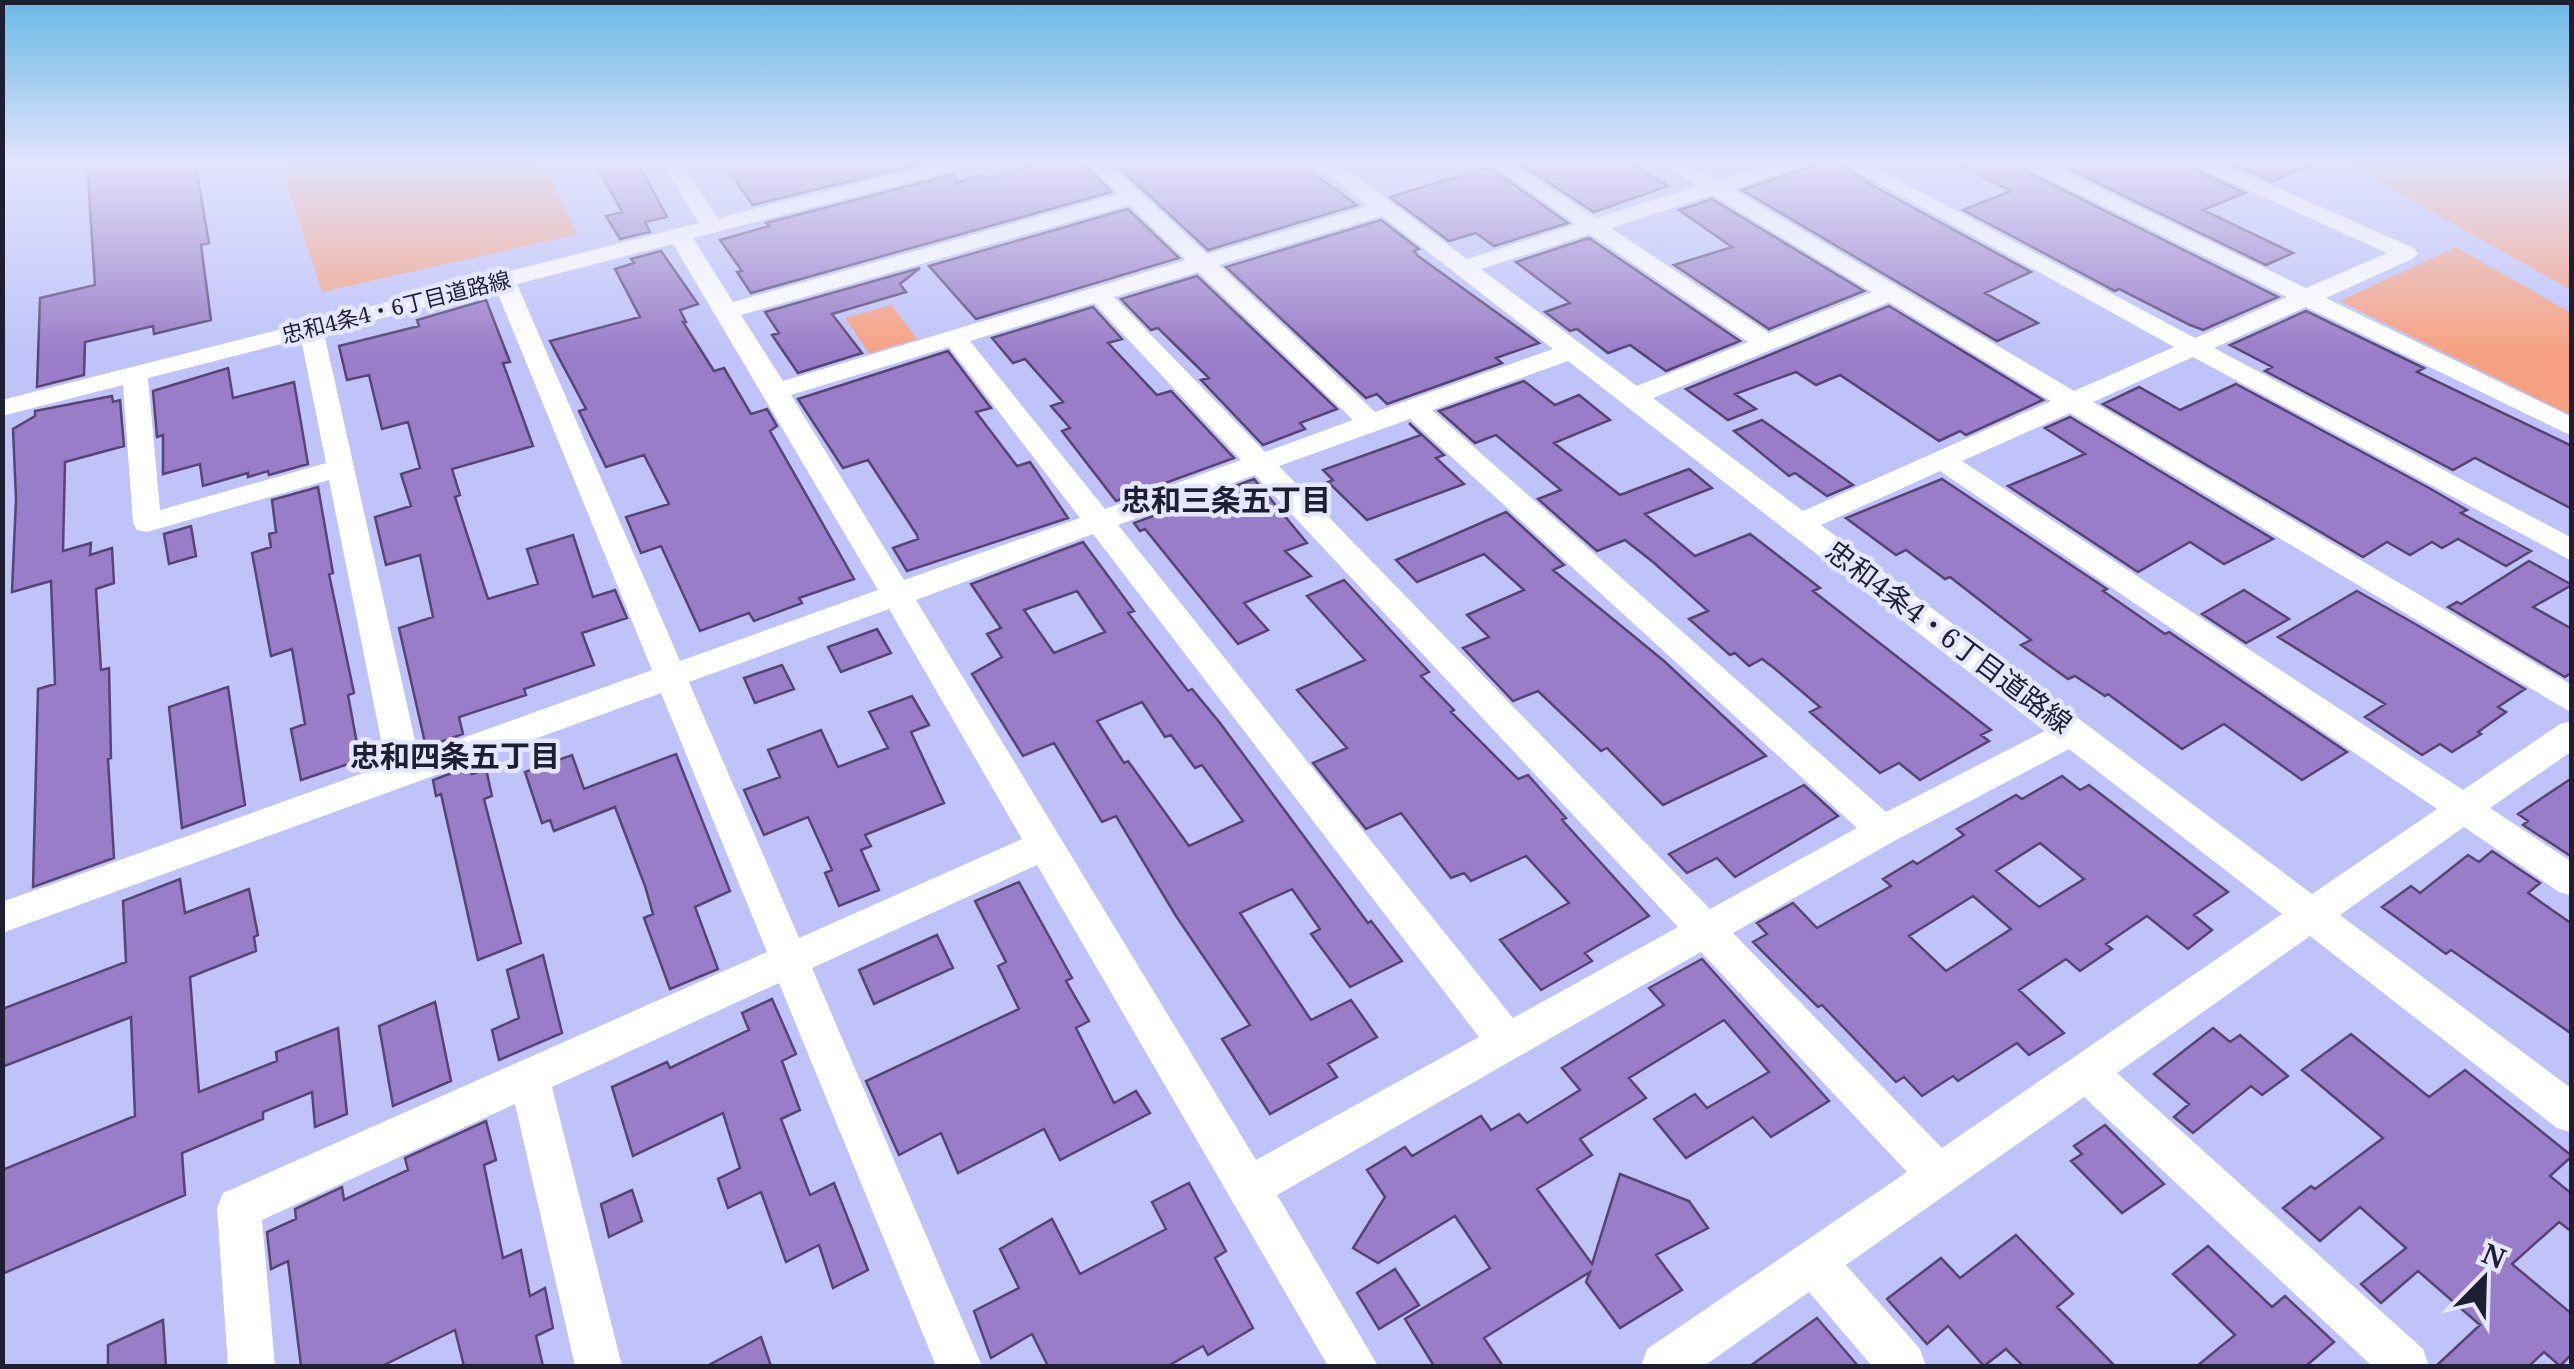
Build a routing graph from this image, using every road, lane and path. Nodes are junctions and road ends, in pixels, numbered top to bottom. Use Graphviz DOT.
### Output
graph roads {
  1 [pos="694,226"];
  2 [pos="712,226"];
  3 [pos="1030,226"];
  4 [pos="1165,226"];
  5 [pos="1328,226"];
  6 [pos="1409,226"];
  7 [pos="1594,226"];
  8 [pos="1777,226"];
  9 [pos="1969,226"];
  10 [pos="2161,226"];
  11 [pos="2345,226"];
  12 [pos="696,230"];
  13 [pos="1203,264"];
  14 [pos="1464,268"];
  15 [pos="504,280"];
  16 [pos="1890,294"];
  17 [pos="1100,296"];
  18 [pos="2306,297"];
  19 [pos="728,311"];
  20 [pos="311,328"];
  21 [pos="956,340"];
  22 [pos="1768,344"];
  23 [pos="2195,347"];
  24 [pos="1571,351"];
  25 [pos="135,374"];
  26 [pos="776,391"];
  27 [pos="1633,397"];
  28 [pos="2072,402"];
  29 [pos="2,408"];
  30 [pos="1414,408"];
  31 [pos="1371,423"];
  32 [pos="2572,428"];
  33 [pos="1943,461"];
  34 [pos="1262,462"];
  35 [pos="339,468"];
  36 [pos="1098,522"];
  37 [pos="1800,524"];
  38 [pos="2572,551"];
  39 [pos="897,595"];
  40 [pos="670,677"];
  41 [pos="2572,700"];
  42 [pos="2072,732"];
  43 [pos="2572,733"];
  44 [pos="405,773"];
  45 [pos="2462,809"];
  46 [pos="1884,830"];
  47 [pos="1045,845"];
  48 [pos="2572,881"];
  49 [pos="2309,913"];
  50 [pos="2,918"];
  51 [pos="1708,929"];
  52 [pos="786,961"];
  53 [pos="1508,1043"];
  54 [pos="2084,1070"];
  55 [pos="529,1077"];
  56 [pos="2572,1114"];
  57 [pos="1938,1176"];
  58 [pos="1248,1188"];
  59 [pos="1813,1262"];
  60 [pos="251,1366"];
  61 [pos="599,1366"];
  62 [pos="959,1366"];
  63 [pos="1354,1366"];
  64 [pos="1664,1366"];
  65 [pos="1902,1366"];
  66 [pos="2406,1366"];
  1 -- 12 [label="street"];
  2 -- 12 [label="street, 忠和4条4・6丁目道路線"];
  3 -- 19 [label="street"];
  4 -- 13 [label="street"];
  5 -- 13 [label="street"];
  6 -- 14 [label="street, 忠和4条4・6丁目道路線"];
  7 -- 14 [label="street"];
  7 -- 22 [label="street"];
  8 -- 16 [label="street"];
  9 -- 23 [label="street"];
  10 -- 18 [label="street"];
  11 -- 18 [label="street"];
  12 -- 15 [label="street, 忠和4条4・6丁目道路線"];
  12 -- 19 [label="street"];
  13 -- 17 [label="street"];
  13 -- 31 [label="street"];
  14 -- 24 [label="street, 忠和4条4・6丁目道路線"];
  15 -- 20 [label="street, 忠和4条4・6丁目道路線"];
  15 -- 40 [label="street"];
  16 -- 22 [label="street"];
  16 -- 28 [label="street"];
  17 -- 21 [label="street"];
  17 -- 34 [label="street"];
  18 -- 23 [label="street"];
  18 -- 32 [label="street"];
  19 -- 26 [label="street"];
  20 -- 25 [label="street, 忠和4条4・6丁目道路線"];
  20 -- 35 [label="street"];
  21 -- 26 [label="street"];
  21 -- 36 [label="street"];
  22 -- 27 [label="street"];
  23 -- 28 [label="street"];
  23 -- 38 [label="street"];
  24 -- 27 [label="street, 忠和4条4・6丁目道路線"];
  24 -- 30 [label="street"];
  25 -- 29 [label="street, 忠和4条4・6丁目道路線"];
  25 -- 35 [label="street"];
  26 -- 39 [label="street"];
  27 -- 37 [label="street, 忠和4条4・6丁目道路線"];
  28 -- 33 [label="street"];
  28 -- 41 [label="street"];
  30 -- 31 [label="street"];
  30 -- 46 [label="street"];
  31 -- 34 [label="street"];
  33 -- 37 [label="street"];
  33 -- 45 [label="street"];
  34 -- 36 [label="street"];
  34 -- 51 [label="street"];
  35 -- 44 [label="street"];
  36 -- 39 [label="street"];
  36 -- 53 [label="street"];
  37 -- 42 [label="street, 忠和4条4・6丁目道路線"];
  39 -- 40 [label="street"];
  39 -- 47 [label="street"];
  40 -- 44 [label="street"];
  40 -- 52 [label="street"];
  42 -- 46 [label="street"];
  42 -- 49 [label="street, 忠和4条4・6丁目道路線"];
  43 -- 45 [label="street"];
  44 -- 50 [label="street"];
  45 -- 48 [label="street"];
  45 -- 49 [label="street"];
  46 -- 51 [label="street"];
  47 -- 52 [label="street"];
  47 -- 58 [label="street"];
  49 -- 54 [label="street"];
  49 -- 56 [label="street, 忠和4条4・6丁目道路線"];
  51 -- 53 [label="street"];
  51 -- 57 [label="street"];
  52 -- 55 [label="street"];
  52 -- 62 [label="street"];
  53 -- 58 [label="street"];
  54 -- 57 [label="street"];
  54 -- 66 [label="street"];
  55 -- 60 [label="street"];
  55 -- 61 [label="street"];
  57 -- 59 [label="street"];
  58 -- 63 [label="street"];
  59 -- 64 [label="street"];
  59 -- 65 [label="street"];
}
